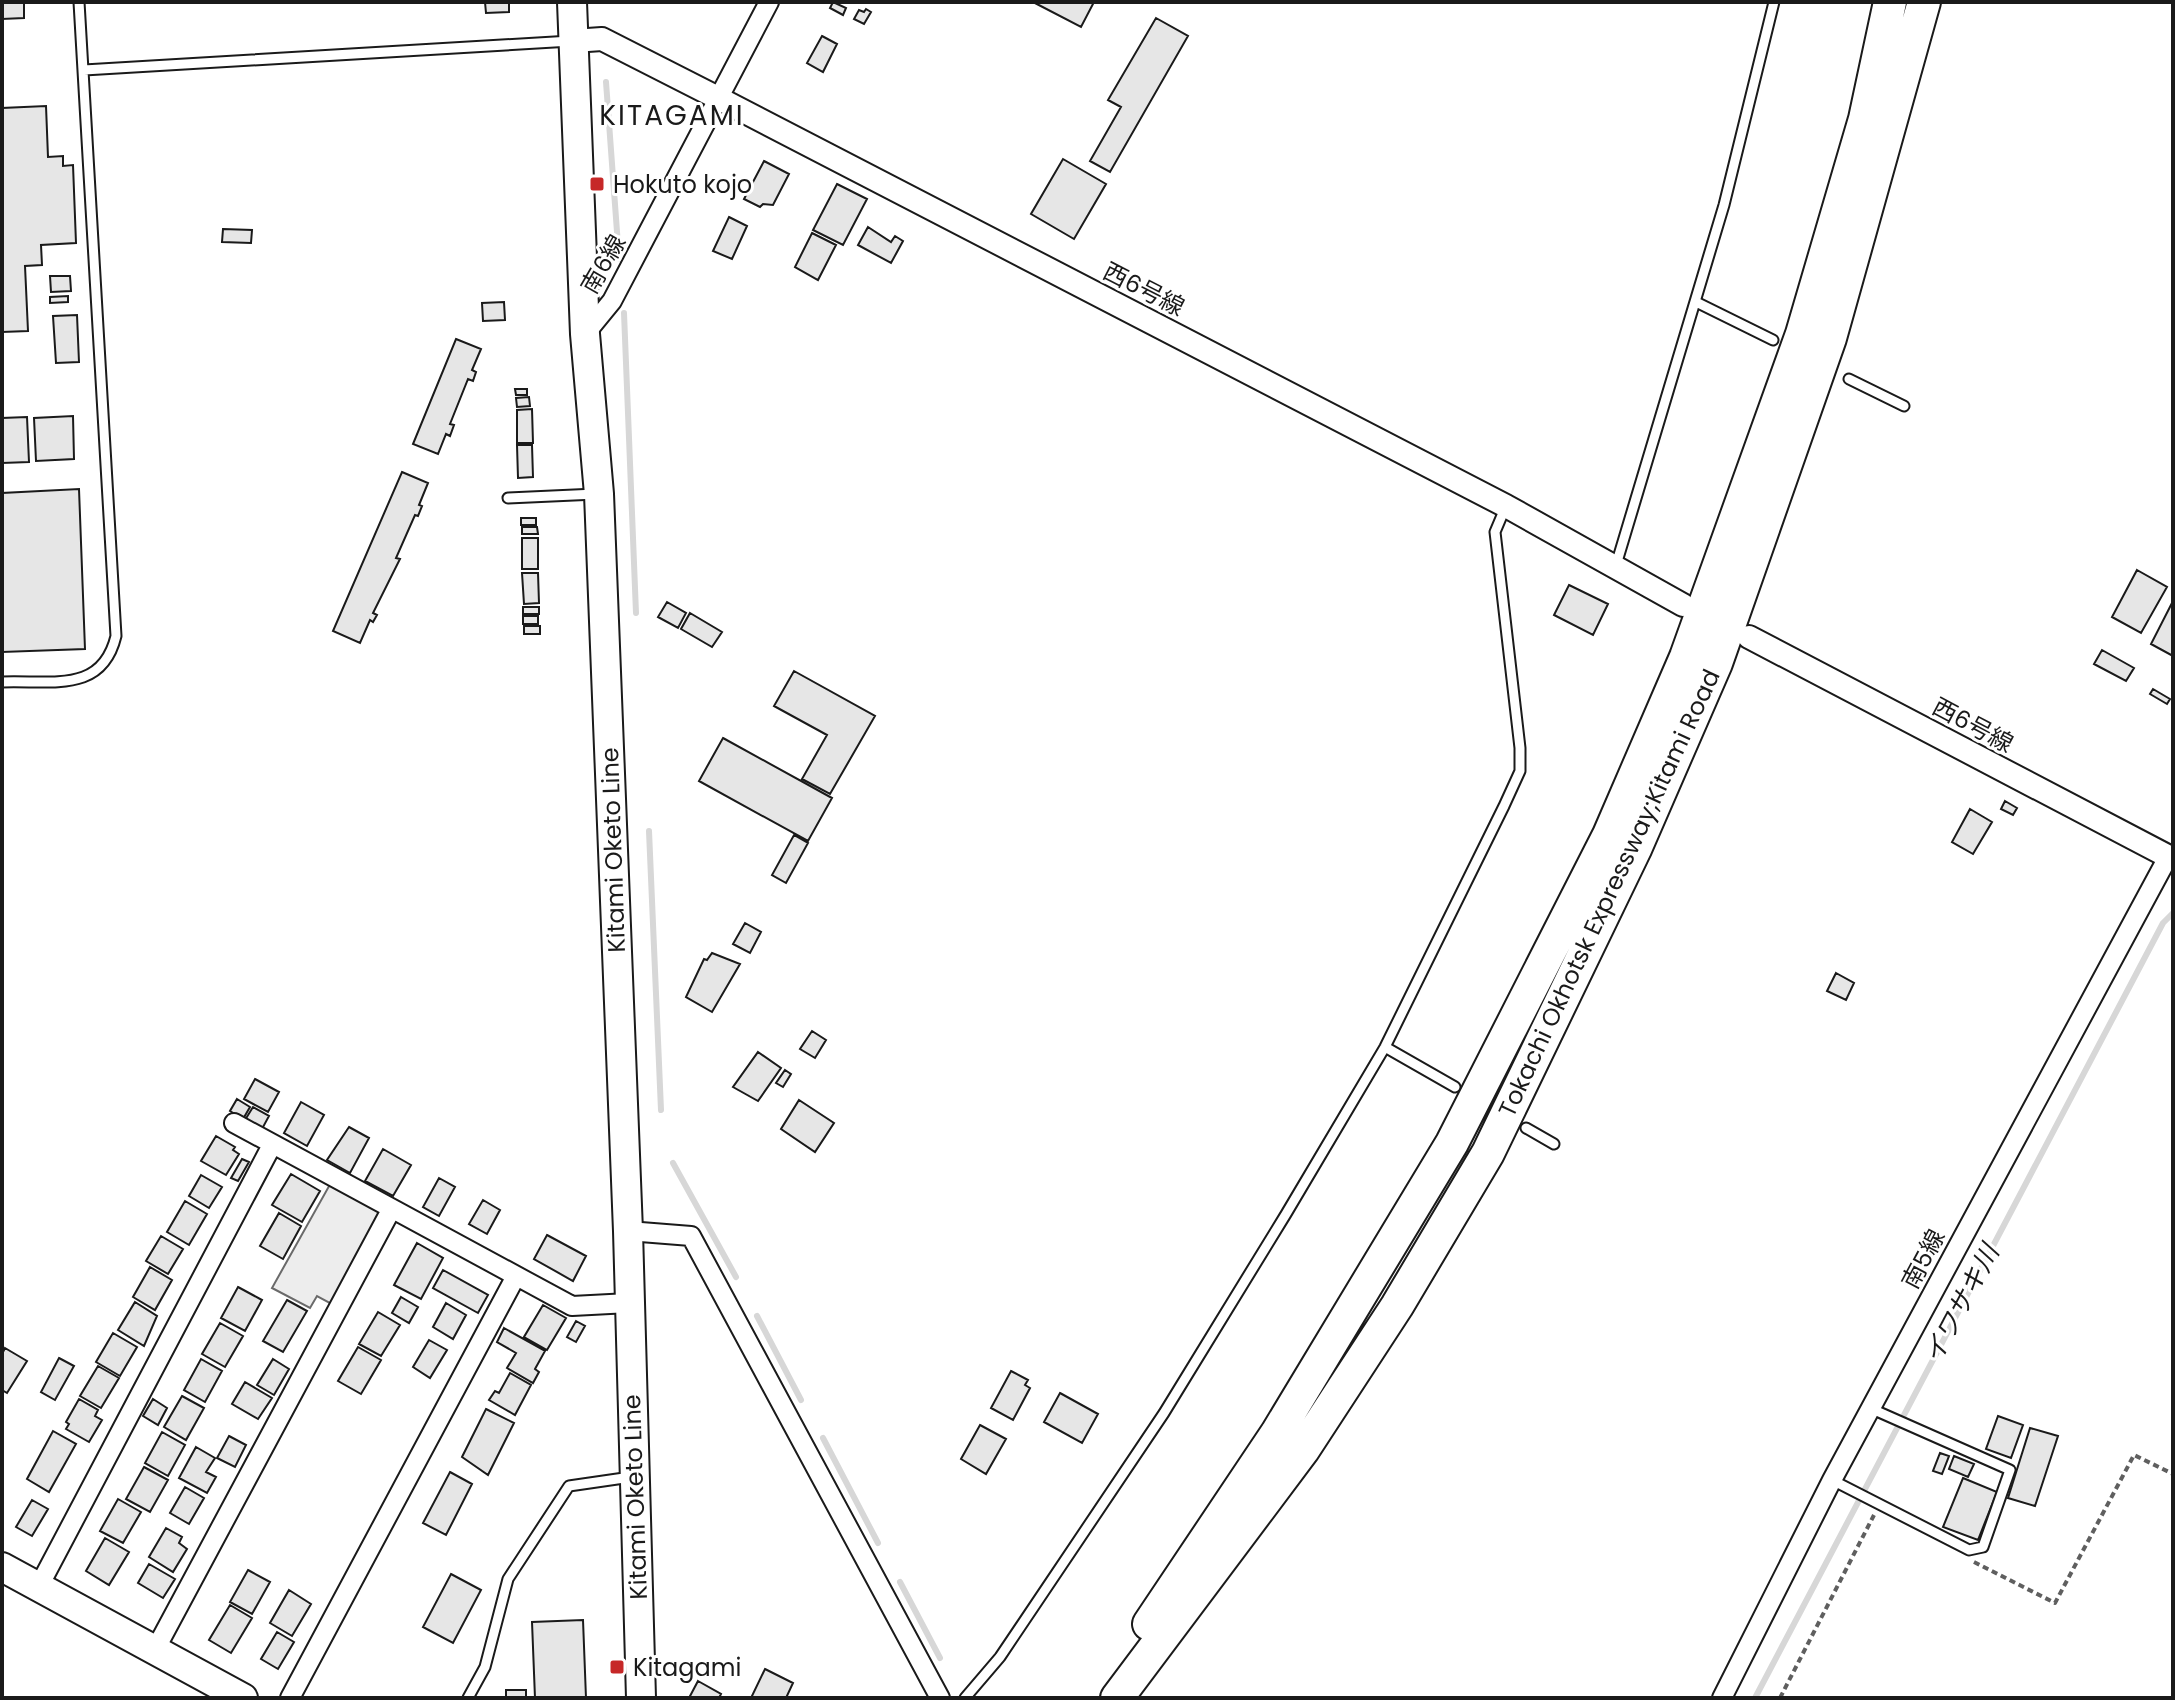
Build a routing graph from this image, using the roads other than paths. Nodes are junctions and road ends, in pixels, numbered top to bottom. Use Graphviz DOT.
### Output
graph roads {
  1 [pos="79,2"];
  2 [pos="572,2"];
  3 [pos="769,2"];
  4 [pos="1774,2"];
  5 [pos="1924,2"];
  6 [pos="1887,12"];
  7 [pos="573,41"];
  8 [pos="84,70"];
  9 [pos="718,98"];
  10 [pos="1696,302"];
  11 [pos="585,334"];
  12 [pos="1773,340"];
  13 [pos="1849,379"];
  14 [pos="1904,406"];
  15 [pos="599,494"];
  16 [pos="508,498"];
  17 [pos="1506,506"];
  18 [pos="1615,567"];
  19 [pos="1683,605"];
  20 [pos="1749,637"];
  21 [pos="2,682"];
  22 [pos="2171,854"];
  23 [pos="1385,1047"];
  24 [pos="1455,1087"];
  25 [pos="234,1123"];
  26 [pos="1526,1128"];
  27 [pos="1554,1144"];
  28 [pos="272,1145"];
  29 [pos="391,1210"];
  30 [pos="628,1231"];
  31 [pos="516,1276"];
  32 [pos="629,1303"];
  33 [pos="1872,1409"];
  34 [pos="634,1477"];
  35 [pos="1832,1480"];
  36 [pos="2,1567"];
  37 [pos="38,1588"];
  38 [pos="155,1650"];
  39 [pos="243,1698"];
  40 [pos="290,1698"];
  41 [pos="468,1698"];
  42 [pos="641,1698"];
  43 [pos="940,1698"];
  44 [pos="965,1698"];
  45 [pos="1096,1698"];
  46 [pos="1117,1698"];
  47 [pos="1722,1698"];
  1 -- 8 [label="lane"];
  2 -- 7 [label="main road, Kitami Oketo Line"];
  3 -- 9 [label="street, 南6線"];
  4 -- 10 [label="lane"];
  5 -- 46 [label="highway, Tokachi Okhotsk Expressway;Kitami Road"];
  6 -- 45 [label="highway, Tokachi Okhotsk Expressway;Kitami Road"];
  7 -- 8 [label="lane"];
  7 -- 9 [label="street, 西6号線"];
  7 -- 11 [label="main road, Kitami Oketo Line"];
  8 -- 21 [label="lane"];
  9 -- 11 [label="street, 南6線"];
  9 -- 17 [label="street, 西6号線"];
  10 -- 12 [label="lane"];
  10 -- 18 [label="lane"];
  11 -- 15 [label="main road, Kitami Oketo Line"];
  13 -- 14 [label="lane"];
  15 -- 16 [label="lane"];
  15 -- 30 [label="main road, Kitami Oketo Line"];
  17 -- 18 [label="street, 西6号線"];
  17 -- 23 [label="lane"];
  18 -- 19 [label="street, 西6号線"];
  20 -- 22 [label="street, 西6号線"];
  22 -- 33 [label="street, 南5線"];
  23 -- 24 [label="lane"];
  23 -- 44 [label="lane"];
  25 -- 28 [label="street"];
  26 -- 27 [label="lane"];
  28 -- 29 [label="street"];
  28 -- 37 [label="street"];
  29 -- 31 [label="street"];
  29 -- 38 [label="street"];
  30 -- 32 [label="main road, Kitami Oketo Line"];
  30 -- 43 [label="street"];
  31 -- 32 [label="street"];
  31 -- 40 [label="street"];
  32 -- 34 [label="main road, Kitami Oketo Line"];
  33 -- 35 [label="street, 南5線"];
  33 -- 35 [label="lane"];
  34 -- 41 [label="lane"];
  34 -- 42 [label="main road, Kitami Oketo Line"];
  35 -- 47 [label="street, 南5線"];
  36 -- 37 [label="main road"];
  37 -- 38 [label="main road"];
  38 -- 39 [label="main road"];
}
